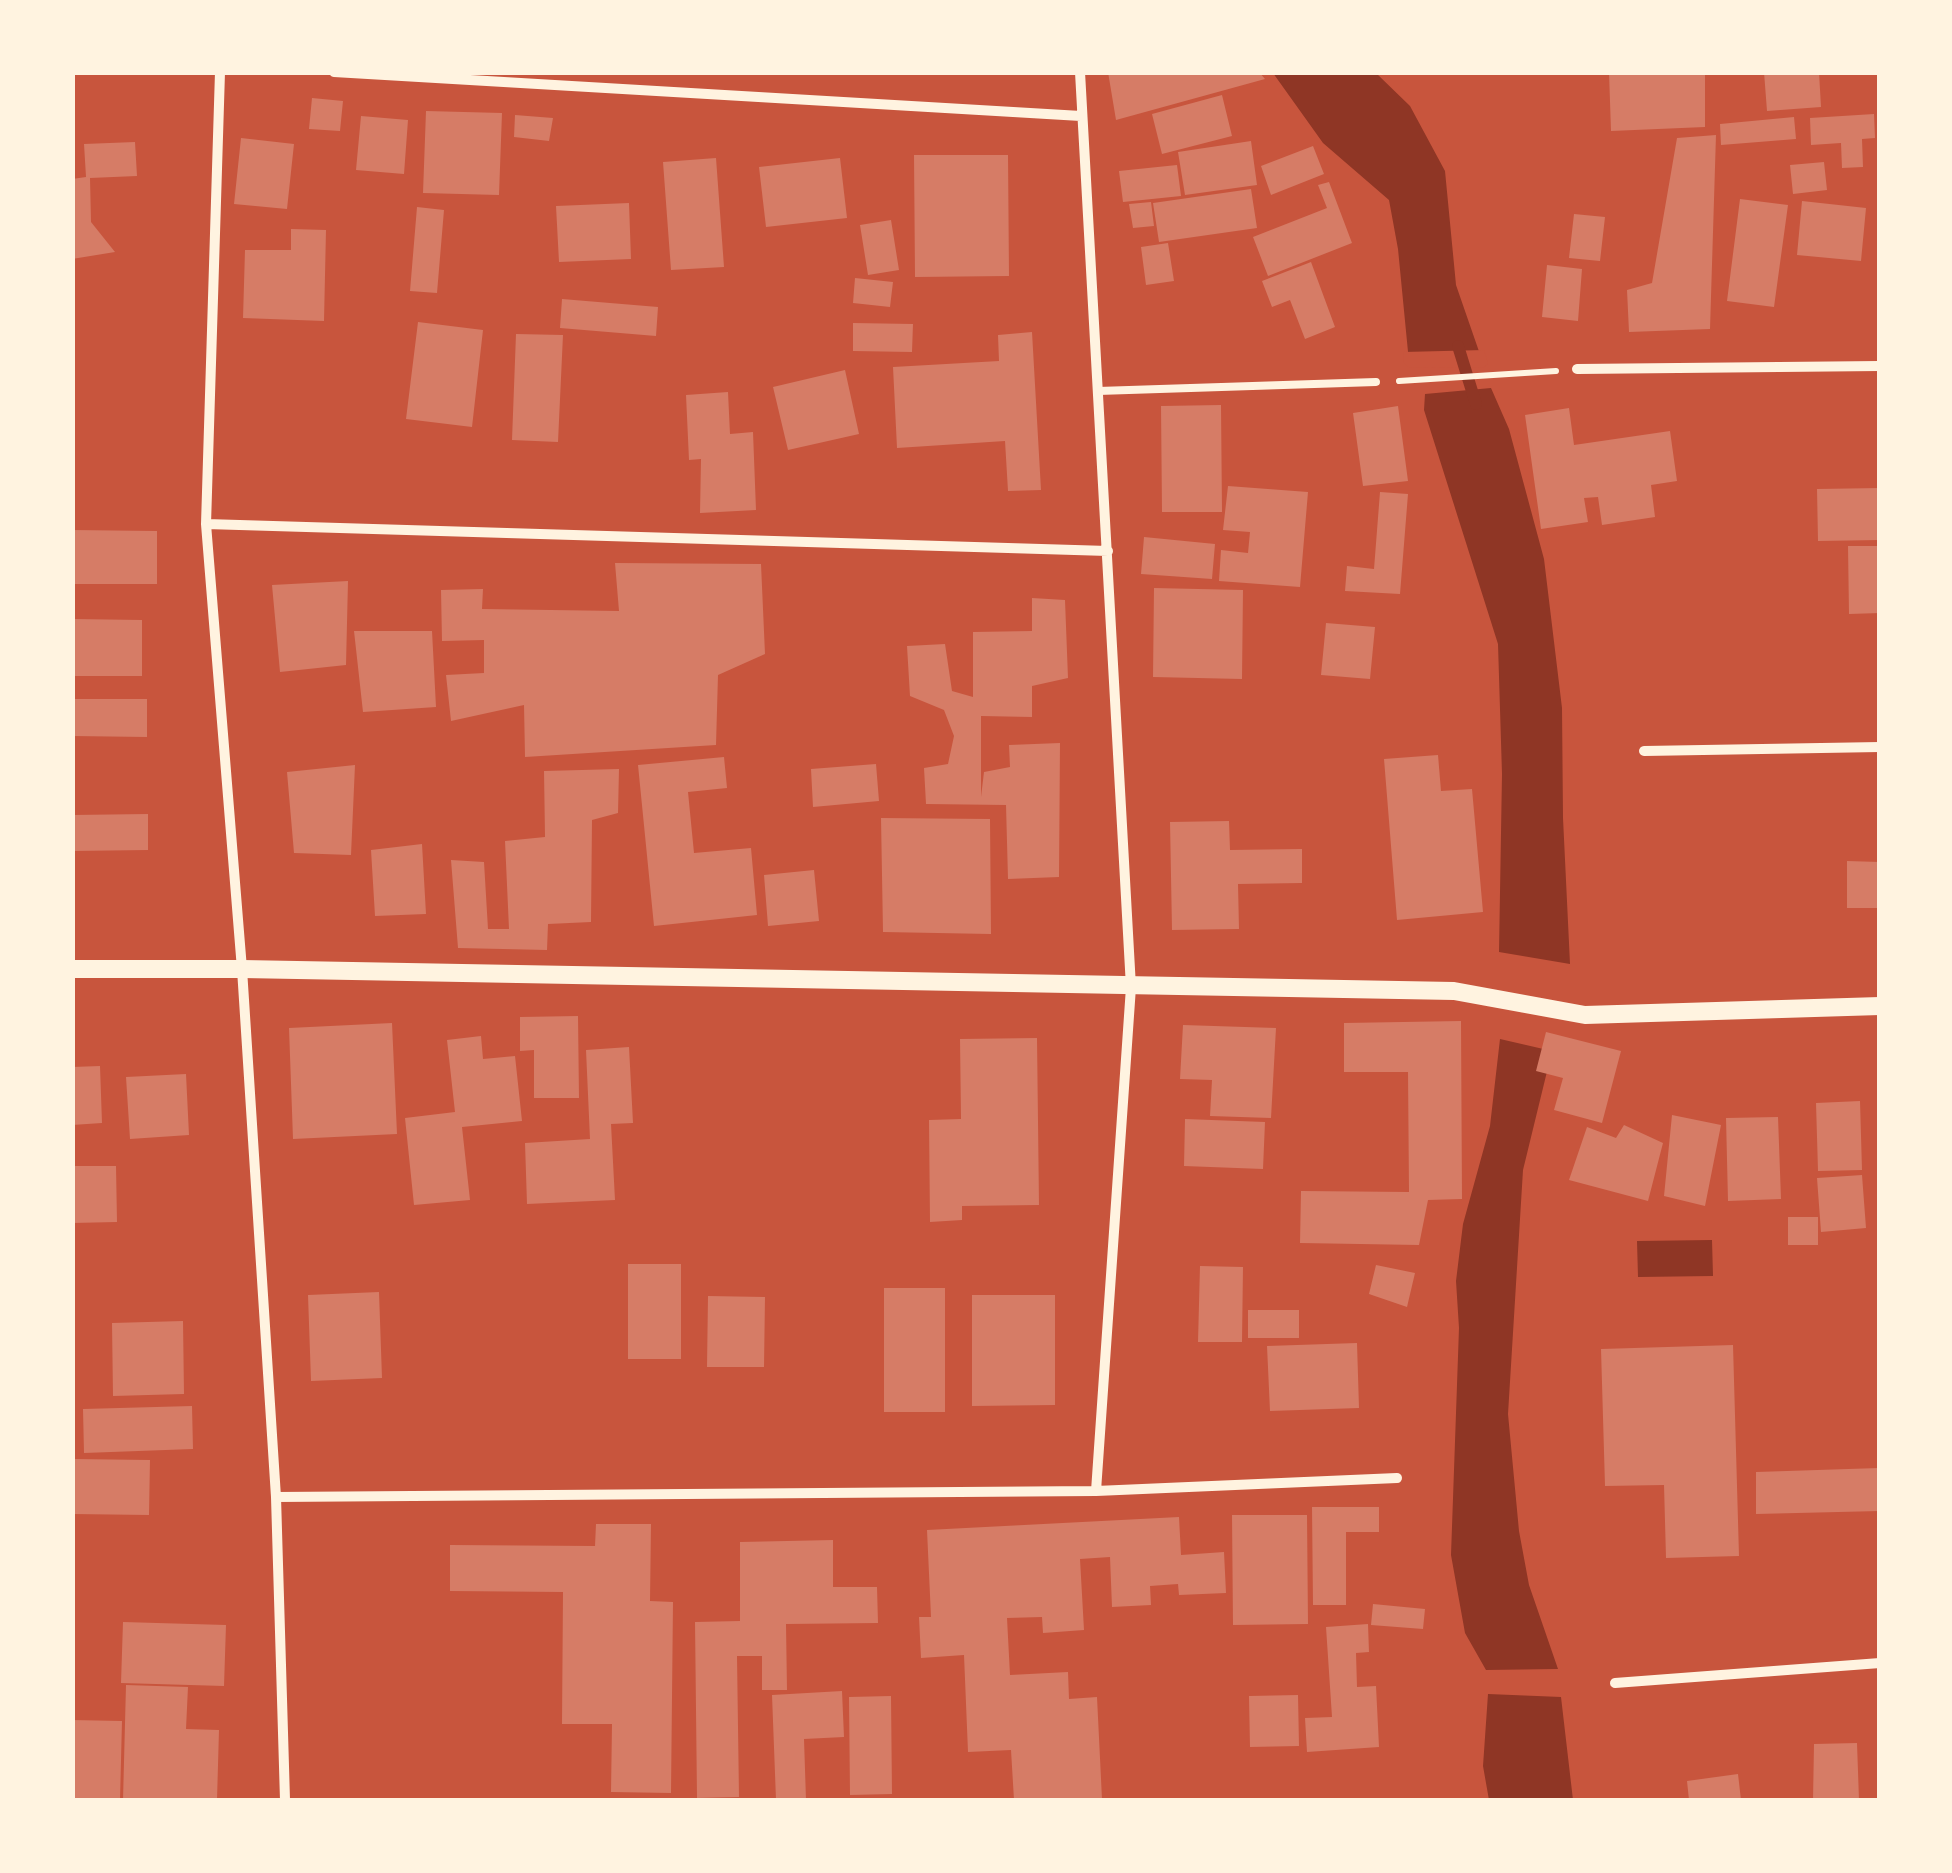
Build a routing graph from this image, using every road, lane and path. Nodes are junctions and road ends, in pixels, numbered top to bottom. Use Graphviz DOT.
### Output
graph roads {
  1 [pos="220,72"];
  2 [pos="334,72"];
  3 [pos="1080,72"];
  4 [pos="1081,116"];
  5 [pos="1880,366"];
  6 [pos="1578,369"];
  7 [pos="1411,380"];
  8 [pos="1376,382"];
  9 [pos="1098,391"];
  10 [pos="206,524"];
  11 [pos="1108,551"];
  12 [pos="1880,748"];
  13 [pos="1644,751"];
  14 [pos="72,969"];
  15 [pos="242,969"];
  16 [pos="1131,987"];
  17 [pos="1880,1006"];
  18 [pos="1397,1478"];
  19 [pos="1096,1491"];
  20 [pos="276,1497"];
  21 [pos="1880,1663"];
  22 [pos="1615,1682"];
  23 [pos="285,1800"];
  1 -- 10 [label="street"];
  2 -- 4 [label="street"];
  3 -- 4 [label="street"];
  4 -- 9 [label="street"];
  5 -- 6 [label="street"];
  6 -- 7 [label="path"];
  8 -- 9 [label="lane"];
  9 -- 11 [label="street"];
  10 -- 11 [label="street"];
  10 -- 15 [label="street"];
  11 -- 16 [label="street"];
  12 -- 13 [label="street"];
  14 -- 15 [label="street"];
  15 -- 16 [label="street"];
  15 -- 20 [label="street"];
  16 -- 17 [label="street"];
  16 -- 19 [label="street"];
  18 -- 19 [label="street"];
  19 -- 20 [label="street"];
  20 -- 23 [label="street"];
  21 -- 22 [label="street"];
}
